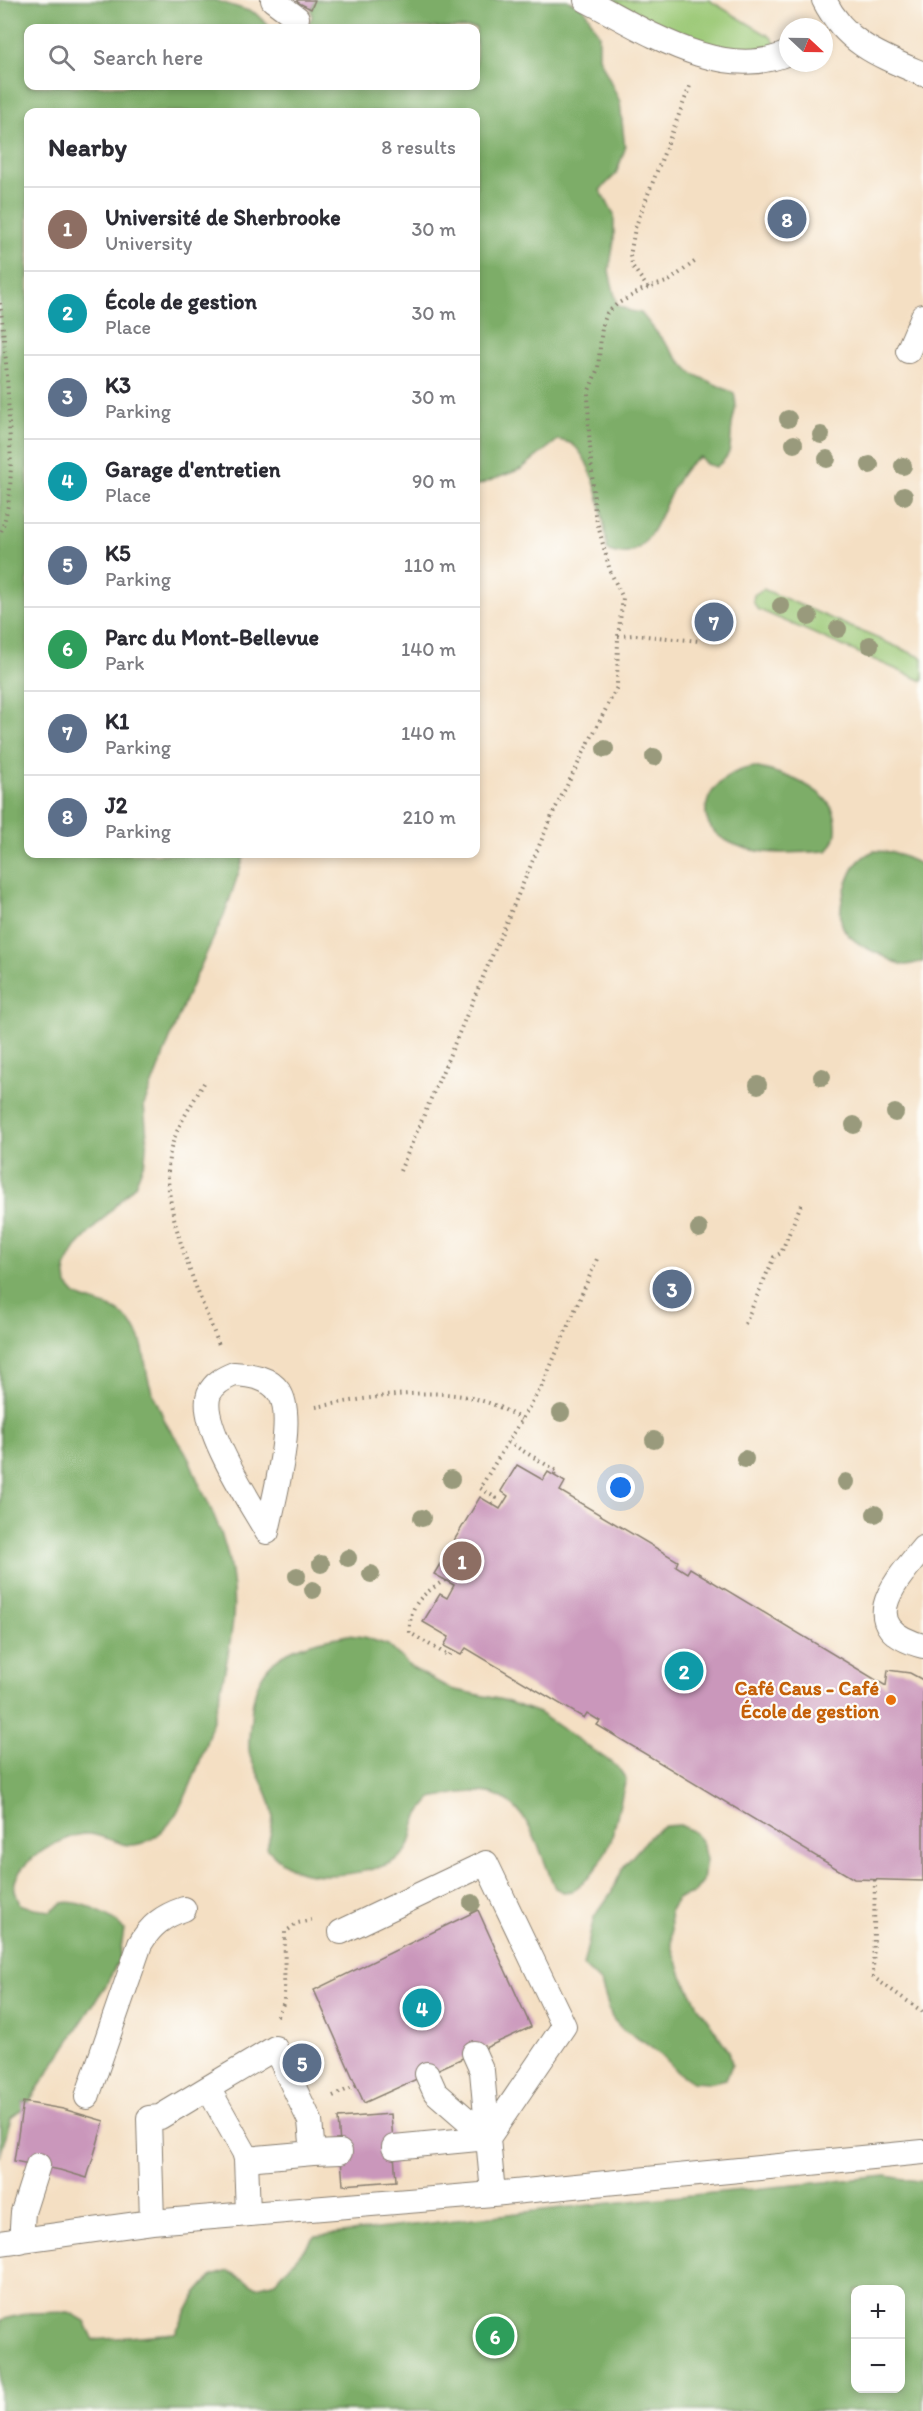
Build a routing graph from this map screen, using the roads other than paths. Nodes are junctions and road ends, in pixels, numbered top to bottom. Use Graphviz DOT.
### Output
graph roads {
  1 [pos="273,0"];
  2 [pos="586,0"];
  3 [pos="827,14"];
  4 [pos="297,18"];
  5 [pos="779,56"];
  6 [pos="923,74"];
  7 [pos="923,316"];
  8 [pos="908,351"];
  9 [pos="286,1412"];
  10 [pos="923,1548"];
  11 [pos="923,1646"];
  12 [pos="184,1909"];
  13 [pos="341,1932"];
  14 [pos="474,2053"];
  15 [pos="427,2074"];
  16 [pos="208,2088"];
  17 [pos="87,2097"];
  18 [pos="488,2138"];
  19 [pos="394,2147"];
  20 [pos="340,2152"];
  21 [pos="923,2152"];
  22 [pos="313,2153"];
  23 [pos="246,2159"];
  24 [pos="38,2165"];
  25 [pos="493,2194"];
  26 [pos="248,2213"];
  27 [pos="152,2222"];
  28 [pos="10,2242"];
  1 -- 4 [label="lane"];
  2 -- 5 [label="lane"];
  3 -- 6 [label="lane"];
  7 -- 8 [label="lane"];
  9 -- 9 [label="lane"];
  10 -- 11 [label="lane"];
  12 -- 17 [label="lane"];
  13 -- 18 [label="lane"];
  14 -- 18 [label="lane"];
  15 -- 18 [label="lane"];
  16 -- 22 [label="lane"];
  16 -- 23 [label="lane"];
  16 -- 27 [label="lane"];
  18 -- 19 [label="lane"];
  18 -- 25 [label="lane"];
  20 -- 22 [label="lane"];
  21 -- 25 [label="lane"];
  22 -- 23 [label="lane"];
  23 -- 26 [label="lane"];
  24 -- 28 [label="lane"];
  25 -- 26 [label="lane"];
  26 -- 27 [label="lane"];
  27 -- 28 [label="lane"];
}
